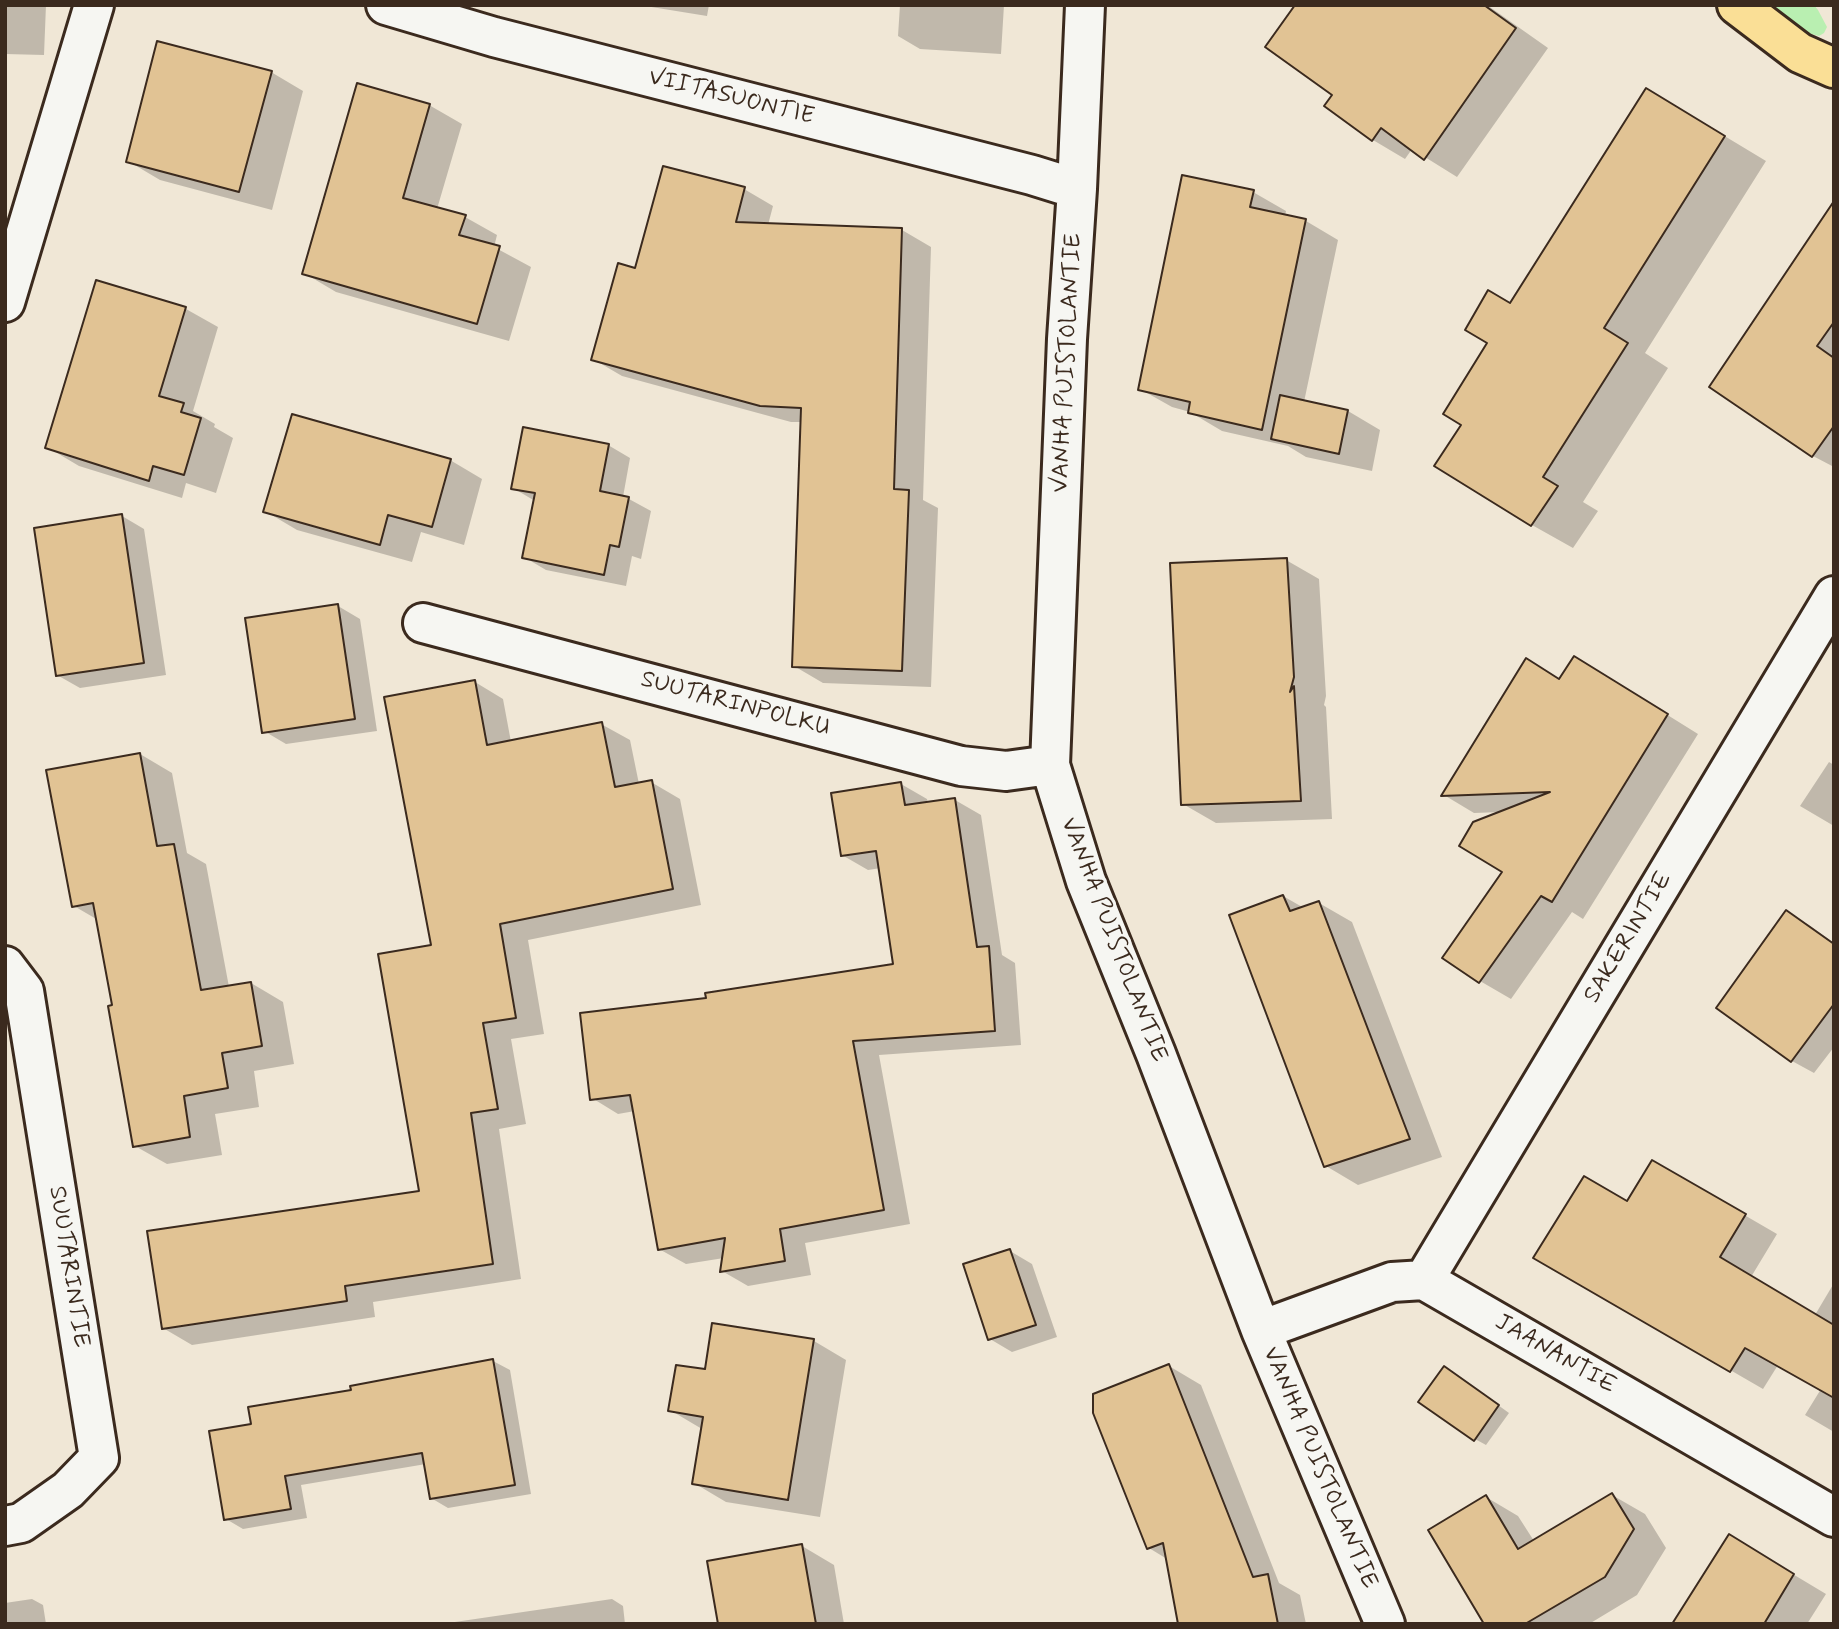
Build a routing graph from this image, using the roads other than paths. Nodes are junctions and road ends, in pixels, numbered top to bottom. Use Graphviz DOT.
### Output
graph roads {
  1 [pos="94,5"];
  2 [pos="386,5"];
  3 [pos="1085,5"];
  4 [pos="1737,5"];
  5 [pos="495,21"];
  6 [pos="1834,68"];
  7 [pos="1077,189"];
  8 [pos="5,302"];
  9 [pos="1834,596"];
  10 [pos="423,623"];
  11 [pos="1051,765"];
  12 [pos="5,966"];
  13 [pos="1423,1280"];
  14 [pos="1261,1330"];
  15 [pos="1834,1517"];
  16 [pos="5,1526"];
  17 [pos="1385,1624"];
  1 -- 8 [label="street"];
  2 -- 5 [label="street, VIITASUONTIE"];
  3 -- 7 [label="street, VANHA PUISTOLANTIE"];
  4 -- 6 [label="main road"];
  5 -- 7 [label="street, VIITASUONTIE"];
  7 -- 11 [label="street, VANHA PUISTOLANTIE"];
  9 -- 13 [label="street, SAKERINTIE"];
  10 -- 11 [label="street, SUUTARINPOLKU"];
  11 -- 14 [label="street, VANHA PUISTOLANTIE"];
  12 -- 16 [label="street, SUUTARINTIE"];
  13 -- 14 [label="street"];
  13 -- 15 [label="street, JAANANTIE"];
  14 -- 17 [label="street, VANHA PUISTOLANTIE"];
}
